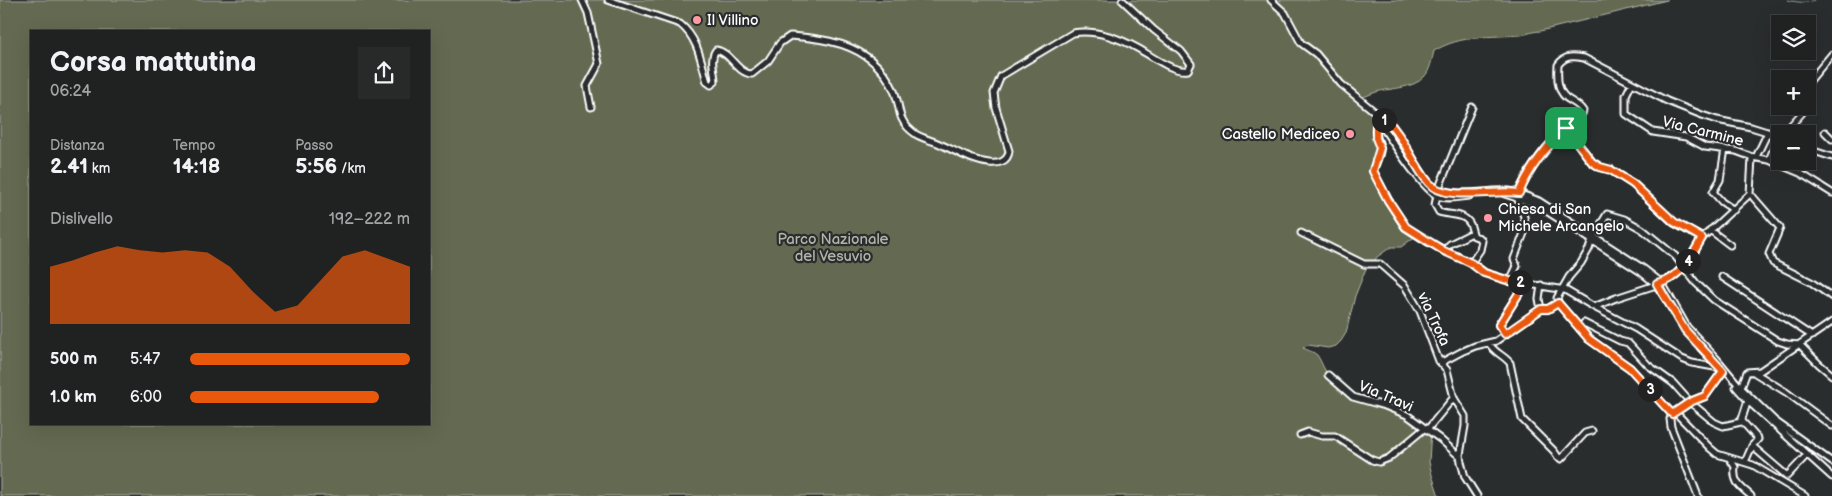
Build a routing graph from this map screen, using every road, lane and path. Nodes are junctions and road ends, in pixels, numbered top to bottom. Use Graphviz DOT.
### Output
graph roads {
  1 [pos="582,0"];
  2 [pos="608,0"];
  3 [pos="1122,0"];
  4 [pos="1271,0"];
  5 [pos="1832,54"];
  6 [pos="1816,73"];
  7 [pos="1632,83"];
  8 [pos="1472,106"];
  9 [pos="591,107"];
  10 [pos="1800,115"];
  11 [pos="1381,121"];
  12 [pos="1791,125"];
  13 [pos="1566,128"];
  14 [pos="1768,132"];
  15 [pos="1825,132"];
  16 [pos="1771,133"];
  17 [pos="1832,139"];
  18 [pos="1725,149"];
  19 [pos="1816,152"];
  20 [pos="1771,156"];
  21 [pos="1754,157"];
  22 [pos="1832,157"];
  23 [pos="1769,160"];
  24 [pos="1437,193"];
  25 [pos="1832,193"];
  26 [pos="1518,195"];
  27 [pos="1753,197"];
  28 [pos="1734,210"];
  29 [pos="1710,230"];
  30 [pos="1301,233"];
  31 [pos="1472,233"];
  32 [pos="1702,238"];
  33 [pos="1593,239"];
  34 [pos="1730,245"];
  35 [pos="1444,251"];
  36 [pos="1471,263"];
  37 [pos="1684,266"];
  38 [pos="1722,277"];
  39 [pos="1510,281"];
  40 [pos="1522,282"];
  41 [pos="1659,284"];
  42 [pos="1541,285"];
  43 [pos="1562,289"];
  44 [pos="1832,297"];
  45 [pos="1558,303"];
  46 [pos="1594,308"];
  47 [pos="1541,309"];
  48 [pos="1832,322"];
  49 [pos="1580,329"];
  50 [pos="1505,334"];
  51 [pos="1812,336"];
  52 [pos="1489,343"];
  53 [pos="1800,345"];
  54 [pos="1439,361"];
  55 [pos="1722,370"];
  56 [pos="1831,371"];
  57 [pos="1755,372"];
  58 [pos="1328,375"];
  59 [pos="1740,389"];
  60 [pos="1454,396"];
  61 [pos="1748,400"];
  62 [pos="1690,402"];
  63 [pos="1674,414"];
  64 [pos="1741,420"];
  65 [pos="1832,426"];
  66 [pos="1426,429"];
  67 [pos="1592,431"];
  68 [pos="1300,436"];
  69 [pos="1752,446"];
  70 [pos="1460,456"];
  71 [pos="1730,458"];
  72 [pos="1804,458"];
  73 [pos="1745,462"];
  74 [pos="1832,462"];
  75 [pos="1787,476"];
  76 [pos="1832,477"];
  77 [pos="1782,482"];
  78 [pos="1477,496"];
  79 [pos="1698,496"];
  80 [pos="1751,496"];
  81 [pos="1805,496"];
  1 -- 9 [label="street"];
  2 -- 3 [label="street"];
  4 -- 11 [label="street"];
  5 -- 6 [label="street"];
  7 -- 13 [label="street"];
  7 -- 14 [label="street"];
  7 -- 18 [label="street, Via Carmine"];
  8 -- 24 [label="street"];
  10 -- 12 [label="street"];
  11 -- 24 [label="street"];
  11 -- 24 [label="street"];
  11 -- 35 [label="street"];
  13 -- 26 [label="street"];
  13 -- 32 [label="street"];
  14 -- 16 [label="street"];
  14 -- 21 [label="street"];
  15 -- 17 [label="street"];
  18 -- 21 [label="street, Via Carmine"];
  18 -- 28 [label="street"];
  19 -- 22 [label="street"];
  20 -- 23 [label="street"];
  21 -- 23 [label="street, Via Carmine"];
  21 -- 28 [label="street"];
  23 -- 25 [label="street, Via Carmine"];
  24 -- 26 [label="street"];
  24 -- 31 [label="street"];
  26 -- 33 [label="street"];
  26 -- 39 [label="street"];
  27 -- 44 [label="street"];
  28 -- 29 [label="street"];
  29 -- 32 [label="street"];
  29 -- 34 [label="street"];
  30 -- 54 [label="street, via Trofa"];
  31 -- 35 [label="street"];
  31 -- 36 [label="street"];
  32 -- 37 [label="street"];
  33 -- 37 [label="street"];
  33 -- 41 [label="street"];
  33 -- 43 [label="street"];
  35 -- 36 [label="street"];
  36 -- 39 [label="street"];
  37 -- 41 [label="street"];
  37 -- 53 [label="street"];
  38 -- 51 [label="street"];
  39 -- 40 [label="street"];
  40 -- 42 [label="street"];
  40 -- 50 [label="street"];
  41 -- 46 [label="street"];
  41 -- 55 [label="street"];
  41 -- 59 [label="street"];
  42 -- 43 [label="street"];
  42 -- 47 [label="street"];
  43 -- 45 [label="street"];
  43 -- 46 [label="street"];
  45 -- 47 [label="street"];
  45 -- 49 [label="street"];
  46 -- 55 [label="street"];
  47 -- 50 [label="street"];
  48 -- 51 [label="street"];
  49 -- 62 [label="street"];
  49 -- 63 [label="street"];
  50 -- 52 [label="street"];
  51 -- 53 [label="street"];
  52 -- 54 [label="street"];
  52 -- 67 [label="street"];
  53 -- 56 [label="street"];
  53 -- 57 [label="street"];
  54 -- 60 [label="street, via Trofa"];
  55 -- 59 [label="street"];
  55 -- 62 [label="street"];
  57 -- 59 [label="street"];
  57 -- 65 [label="street"];
  58 -- 66 [label="street, Via Travi"];
  59 -- 61 [label="street"];
  59 -- 74 [label="street"];
  60 -- 66 [label="street"];
  60 -- 70 [label="street, via Trofa"];
  61 -- 64 [label="street"];
  61 -- 76 [label="street"];
  62 -- 63 [label="street"];
  62 -- 64 [label="street"];
  63 -- 71 [label="street"];
  63 -- 79 [label="street"];
  64 -- 69 [label="street"];
  66 -- 68 [label="street"];
  66 -- 70 [label="street, Via Travi"];
  69 -- 73 [label="street"];
  69 -- 75 [label="street"];
  70 -- 78 [label="street"];
  71 -- 73 [label="street"];
  71 -- 80 [label="street"];
  72 -- 75 [label="street"];
  73 -- 77 [label="street"];
  75 -- 77 [label="street"];
  77 -- 81 [label="street"];
}
